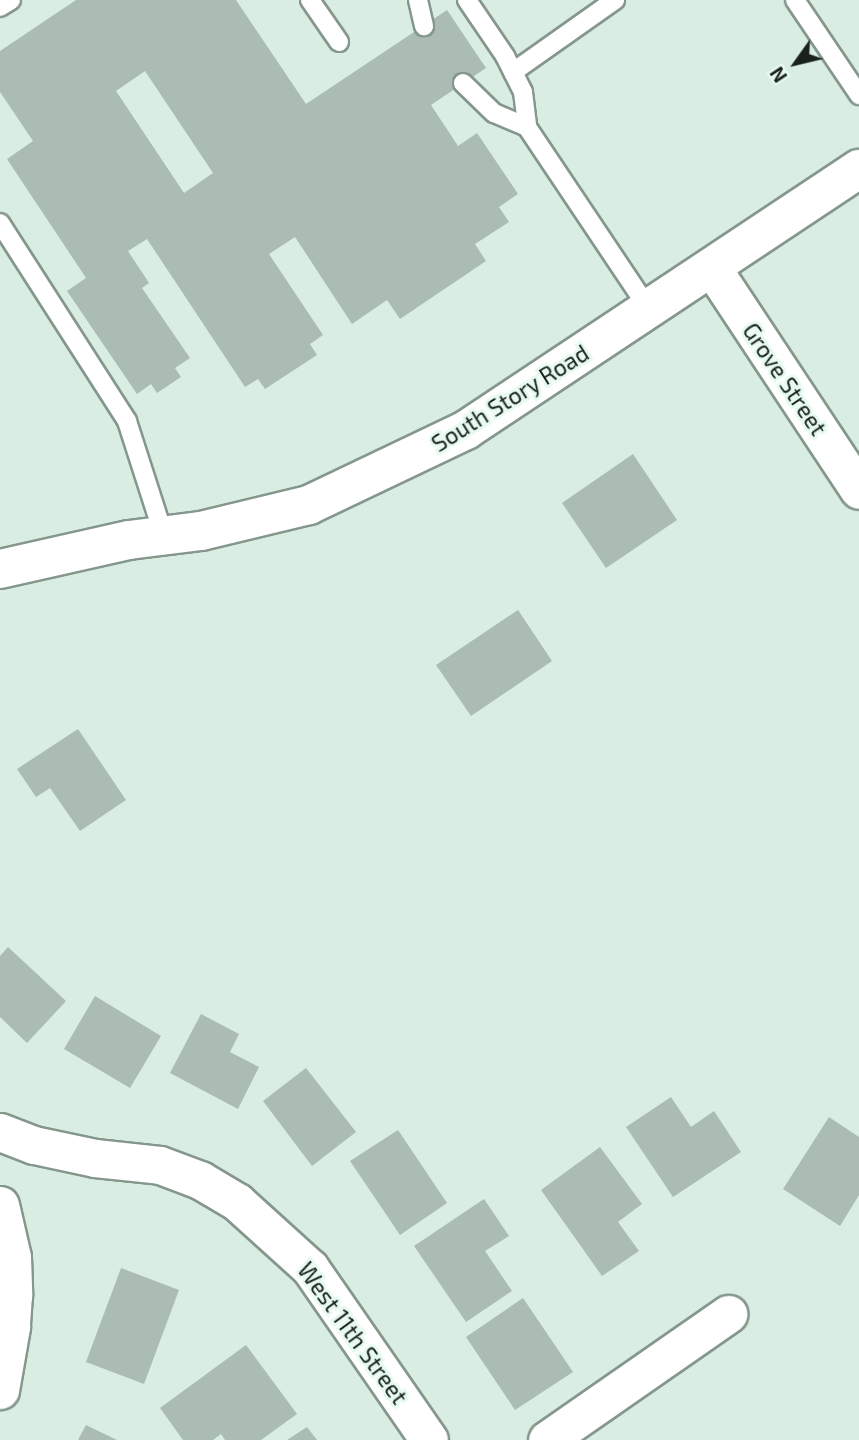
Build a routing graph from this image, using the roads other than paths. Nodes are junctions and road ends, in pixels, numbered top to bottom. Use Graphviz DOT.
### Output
graph roads {
  1 [pos="11,0"];
  2 [pos="310,0"];
  3 [pos="418,0"];
  4 [pos="467,0"];
  5 [pos="615,0"];
  6 [pos="795,0"];
  7 [pos="0,7"];
  8 [pos="424,26"];
  9 [pos="339,42"];
  10 [pos="513,72"];
  11 [pos="463,83"];
  12 [pos="859,95"];
  13 [pos="527,127"];
  14 [pos="859,169"];
  15 [pos="0,223"];
  16 [pos="712,268"];
  17 [pos="649,309"];
  18 [pos="859,490"];
  19 [pos="164,536"];
  20 [pos="0,569"];
  21 [pos="0,1132"];
  22 [pos="0,1205"];
  23 [pos="728,1314"];
  24 [pos="0,1390"];
  25 [pos="429,1440"];
  26 [pos="547,1440"];
  1 -- 7 [label="lane"];
  2 -- 9 [label="lane"];
  3 -- 8 [label="lane"];
  4 -- 10 [label="lane"];
  5 -- 10 [label="lane"];
  6 -- 12 [label="lane"];
  10 -- 13 [label="lane"];
  11 -- 13 [label="lane"];
  13 -- 17 [label="lane"];
  14 -- 16 [label="main road, South Story Road"];
  15 -- 19 [label="lane"];
  16 -- 17 [label="main road, South Story Road"];
  16 -- 18 [label="street, Grove Street"];
  17 -- 19 [label="main road, South Story Road"];
  19 -- 20 [label="main road, South Story Road"];
  21 -- 25 [label="street, West 11th Street"];
  22 -- 24 [label="street"];
  23 -- 26 [label="street"];
}
